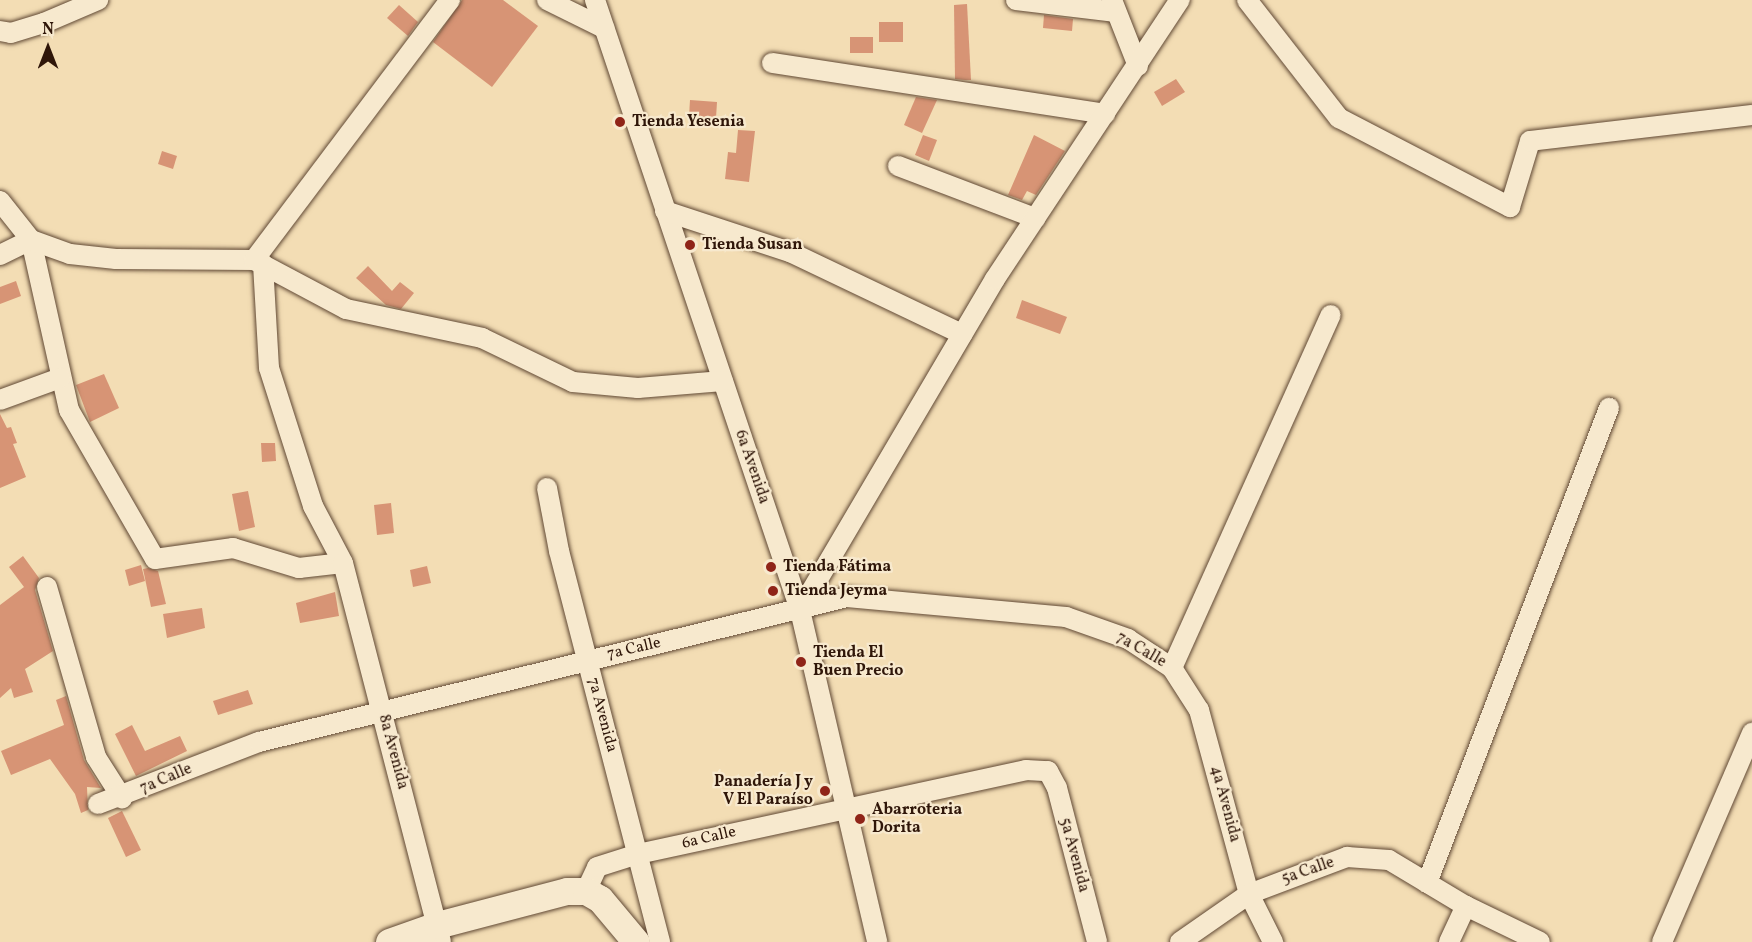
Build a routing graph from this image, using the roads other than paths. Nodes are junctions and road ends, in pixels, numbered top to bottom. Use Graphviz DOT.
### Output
graph roads {
  1 [pos="98,0"];
  2 [pos="450,0"];
  3 [pos="547,0"];
  4 [pos="595,0"];
  5 [pos="1016,0"];
  6 [pos="1180,0"];
  7 [pos="1247,0"];
  8 [pos="1114,6"];
  9 [pos="604,28"];
  10 [pos="0,31"];
  11 [pos="772,63"];
  12 [pos="1138,66"];
  13 [pos="1105,114"];
  14 [pos="1752,115"];
  15 [pos="898,166"];
  16 [pos="0,201"];
  17 [pos="666,210"];
  18 [pos="1035,218"];
  19 [pos="31,240"];
  20 [pos="0,255"];
  21 [pos="259,262"];
  22 [pos="1331,315"];
  23 [pos="962,334"];
  24 [pos="60,378"];
  25 [pos="723,381"];
  26 [pos="0,400"];
  27 [pos="1610,408"];
  28 [pos="547,488"];
  29 [pos="343,563"];
  30 [pos="47,587"];
  31 [pos="800,610"];
  32 [pos="587,660"];
  33 [pos="1172,668"];
  34 [pos="382,712"];
  35 [pos="1752,733"];
  36 [pos="1048,771"];
  37 [pos="122,798"];
  38 [pos="98,804"];
  39 [pos="845,808"];
  40 [pos="639,854"];
  41 [pos="1427,883"];
  42 [pos="586,891"];
  43 [pos="1249,894"];
  44 [pos="1466,906"];
  45 [pos="439,934"];
  46 [pos="389,942"];
  47 [pos="636,942"];
  48 [pos="660,942"];
  49 [pos="877,942"];
  50 [pos="1097,942"];
  51 [pos="1180,942"];
  52 [pos="1273,942"];
  53 [pos="1449,942"];
  54 [pos="1540,942"];
  55 [pos="1662,942"];
  1 -- 10 [label="street"];
  2 -- 21 [label="street"];
  3 -- 9 [label="street"];
  4 -- 9 [label="street, 6a Avenida"];
  5 -- 8 [label="street"];
  6 -- 12 [label="street"];
  7 -- 14 [label="street"];
  8 -- 12 [label="street"];
  9 -- 17 [label="street, 6a Avenida"];
  11 -- 13 [label="street"];
  12 -- 13 [label="street"];
  13 -- 18 [label="street"];
  15 -- 18 [label="street"];
  16 -- 19 [label="street"];
  17 -- 23 [label="street"];
  17 -- 25 [label="street, 6a Avenida"];
  18 -- 23 [label="street"];
  19 -- 20 [label="street"];
  19 -- 21 [label="street"];
  19 -- 24 [label="street"];
  21 -- 25 [label="street"];
  21 -- 29 [label="street, 8a Avenida"];
  22 -- 33 [label="street"];
  23 -- 31 [label="street"];
  24 -- 26 [label="street"];
  24 -- 29 [label="street"];
  25 -- 31 [label="street, 6a Avenida"];
  27 -- 41 [label="street"];
  28 -- 32 [label="street, 7a Avenida"];
  29 -- 34 [label="street, 8a Avenida"];
  30 -- 37 [label="street"];
  31 -- 32 [label="street, 7a Calle"];
  31 -- 33 [label="street, 7a Calle"];
  31 -- 39 [label="street, 6a Avenida"];
  32 -- 34 [label="street, 7a Calle"];
  32 -- 40 [label="street, 7a Avenida"];
  33 -- 43 [label="street, 4a Avenida"];
  34 -- 37 [label="street, 7a Calle"];
  34 -- 45 [label="street, 8a Avenida"];
  35 -- 55 [label="street"];
  36 -- 39 [label="street, 6a Calle"];
  36 -- 50 [label="street, 5a Avenida"];
  37 -- 38 [label="street, 7a Calle"];
  39 -- 40 [label="street, 6a Calle"];
  39 -- 49 [label="street, 6a Avenida"];
  40 -- 42 [label="street, 6a Calle"];
  40 -- 48 [label="street, 7a Avenida"];
  41 -- 43 [label="street, 5a Calle"];
  41 -- 44 [label="street, 5a Calle"];
  42 -- 45 [label="street"];
  42 -- 47 [label="street"];
  43 -- 51 [label="street, 5a Calle"];
  43 -- 52 [label="street, 4a Avenida"];
  44 -- 53 [label="street"];
  44 -- 54 [label="street, 5a Calle"];
  45 -- 46 [label="street"];
}
